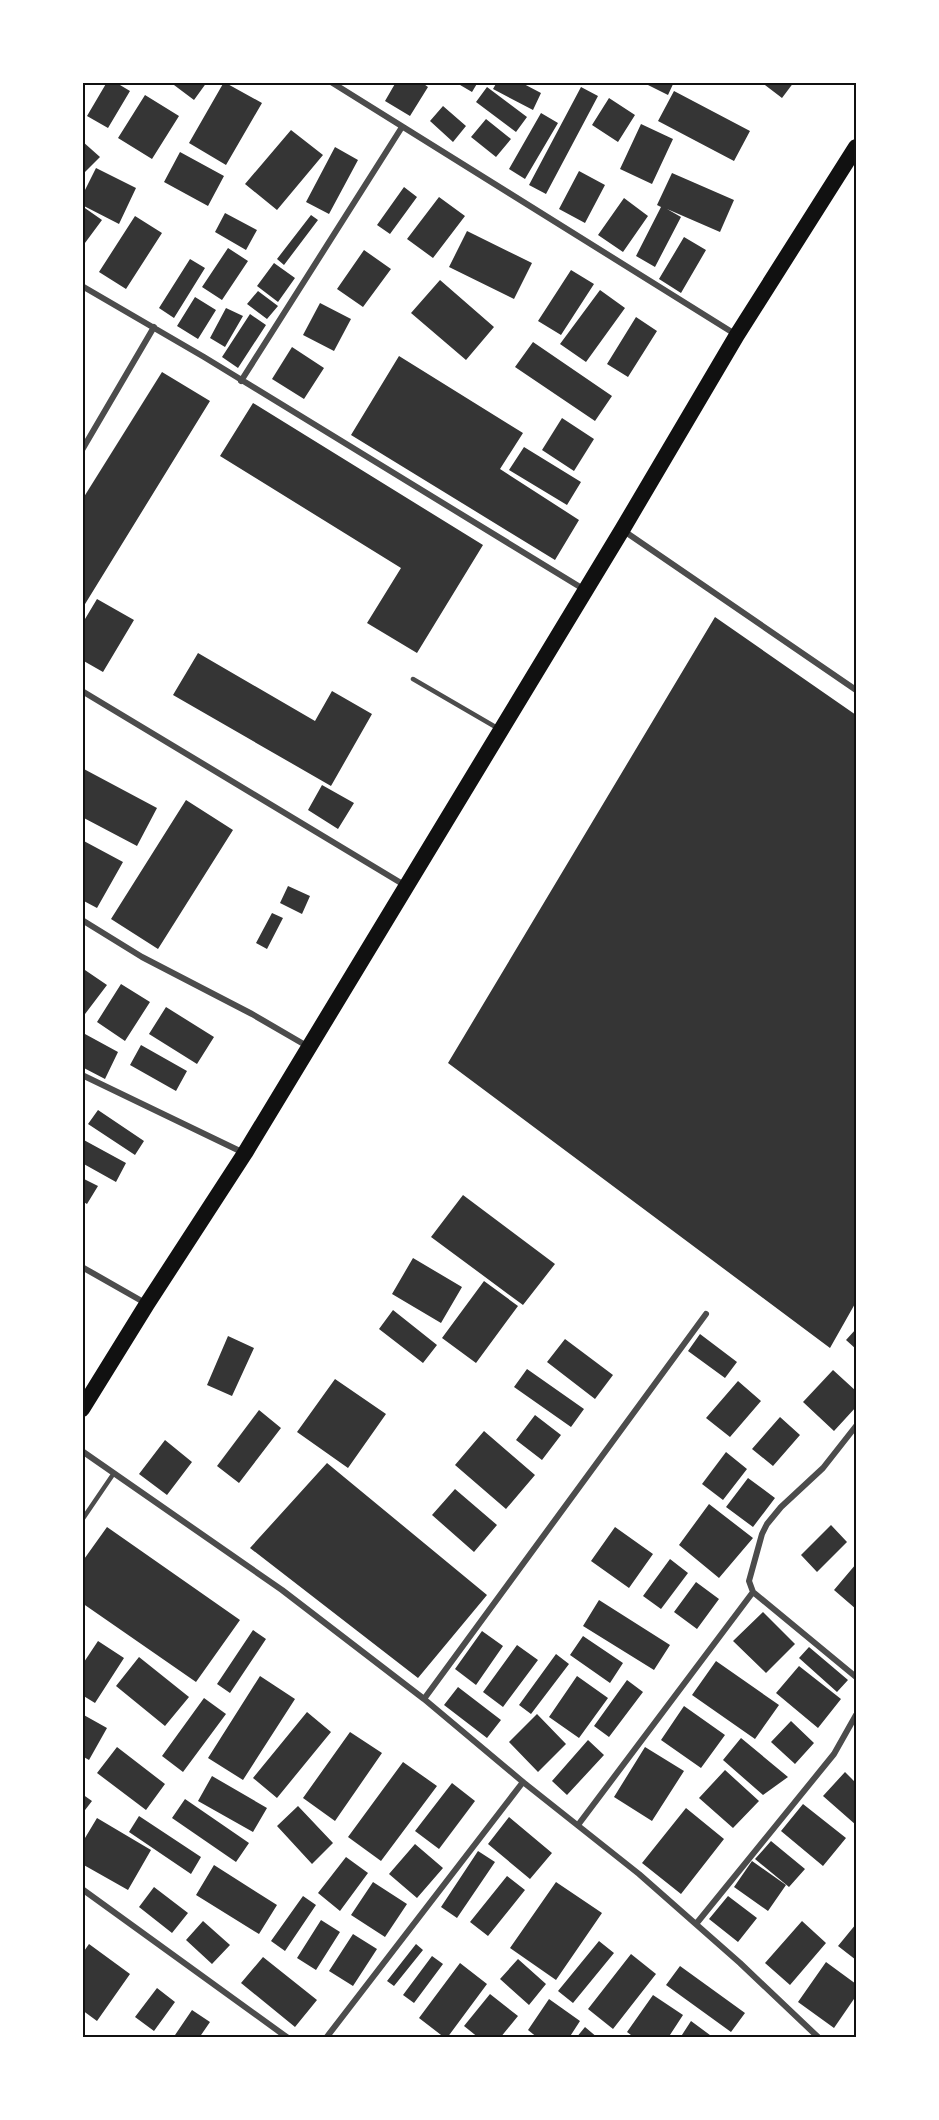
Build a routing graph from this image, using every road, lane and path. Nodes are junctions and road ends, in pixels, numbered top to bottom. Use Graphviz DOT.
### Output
graph roads {
  1 [pos="331,82"];
  2 [pos="402,127"];
  3 [pos="856,147"];
  4 [pos="82,286"];
  5 [pos="154,327"];
  6 [pos="737,335"];
  7 [pos="241,381"];
  8 [pos="82,450"];
  9 [pos="622,530"];
  10 [pos="586,590"];
  11 [pos="413,679"];
  12 [pos="856,690"];
  13 [pos="82,691"];
  14 [pos="501,730"];
  15 [pos="407,886"];
  16 [pos="82,920"];
  17 [pos="308,1047"];
  18 [pos="82,1075"];
  19 [pos="245,1153"];
  20 [pos="82,1267"];
  21 [pos="147,1304"];
  22 [pos="706,1314"];
  23 [pos="82,1409"];
  24 [pos="856,1426"];
  25 [pos="82,1451"];
  26 [pos="114,1473"];
  27 [pos="82,1520"];
  28 [pos="753,1592"];
  29 [pos="856,1677"];
  30 [pos="424,1699"];
  31 [pos="856,1715"];
  32 [pos="523,1782"];
  33 [pos="578,1825"];
  34 [pos="82,1889"];
  35 [pos="696,1924"];
  36 [pos="288,2037"];
  37 [pos="326,2037"];
  38 [pos="819,2037"];
  1 -- 2 [label="street"];
  2 -- 6 [label="street"];
  2 -- 7 [label="street"];
  3 -- 6 [label="highway"];
  4 -- 5 [label="street"];
  5 -- 7 [label="street"];
  5 -- 8 [label="street"];
  6 -- 9 [label="highway"];
  7 -- 10 [label="street"];
  9 -- 10 [label="highway"];
  9 -- 12 [label="street"];
  10 -- 14 [label="highway"];
  11 -- 14 [label="lane"];
  13 -- 15 [label="street"];
  14 -- 15 [label="highway"];
  15 -- 17 [label="highway"];
  16 -- 17 [label="street"];
  17 -- 19 [label="highway"];
  18 -- 19 [label="street"];
  19 -- 21 [label="highway"];
  20 -- 21 [label="street"];
  21 -- 23 [label="highway"];
  22 -- 30 [label="street"];
  24 -- 28 [label="street"];
  25 -- 26 [label="street"];
  26 -- 27 [label="lane"];
  26 -- 30 [label="street"];
  28 -- 29 [label="street"];
  28 -- 33 [label="street"];
  30 -- 32 [label="street"];
  31 -- 35 [label="street"];
  32 -- 33 [label="street"];
  32 -- 37 [label="street"];
  33 -- 35 [label="street"];
  34 -- 36 [label="street"];
  35 -- 38 [label="street"];
}
